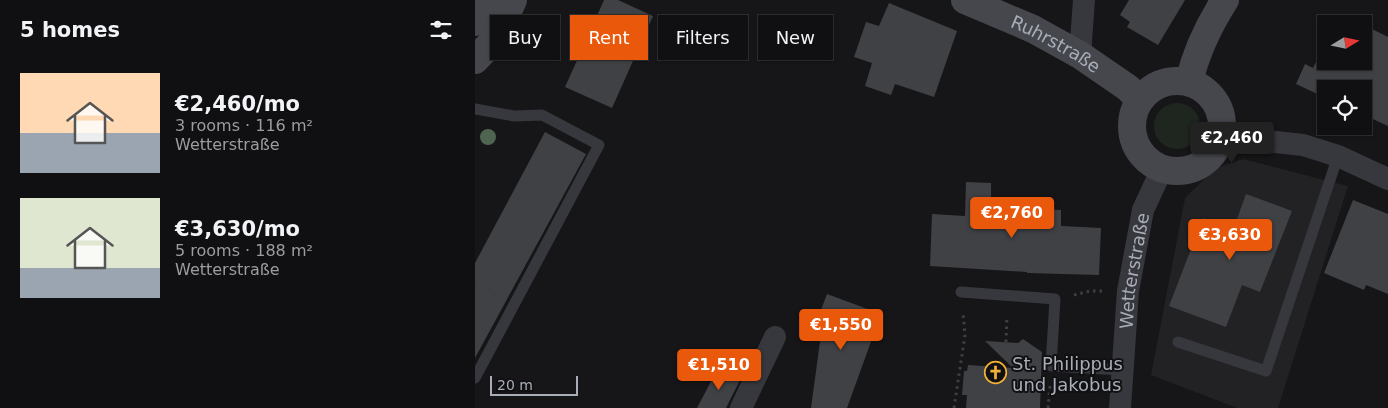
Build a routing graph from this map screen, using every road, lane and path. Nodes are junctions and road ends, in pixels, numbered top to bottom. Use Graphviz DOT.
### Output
graph roads {
  1 [pos="484,0"];
  2 [pos="513,0"];
  3 [pos="965,0"];
  4 [pos="1084,0"];
  5 [pos="1222,6"];
  6 [pos="475,22"];
  7 [pos="1080,56"];
  8 [pos="475,60"];
  9 [pos="1189,82"];
  10 [pos="1139,99"];
  11 [pos="475,109"];
  12 [pos="1223,136"];
  13 [pos="1338,156"];
  14 [pos="1162,169"];
  15 [pos="1388,179"];
  16 [pos="961,292"];
  17 [pos="1128,292"];
  18 [pos="1008,296"];
  19 [pos="1055,299"];
  20 [pos="775,337"];
  21 [pos="1006,342"];
  22 [pos="1178,342"];
  23 [pos="1122,370"];
  24 [pos="475,378"];
  25 [pos="741,408"];
  26 [pos="955,408"];
  27 [pos="1120,408"];
  1 -- 6 [label="main road"];
  2 -- 8 [label="main road"];
  3 -- 7 [label="main road, Ruhrstraße"];
  4 -- 7 [label="street"];
  5 -- 9 [label="main road"];
  7 -- 10 [label="main road, Ruhrstraße"];
  9 -- 10 [label="main road"];
  9 -- 12 [label="main road"];
  10 -- 14 [label="main road"];
  11 -- 24 [label="lane"];
  12 -- 13 [label="street"];
  12 -- 14 [label="main road"];
  13 -- 15 [label="street"];
  13 -- 22 [label="lane"];
  14 -- 17 [label="street, Wetterstraße"];
  16 -- 18 [label="lane"];
  16 -- 26 [label="path"];
  17 -- 19 [label="path"];
  17 -- 23 [label="street, Wetterstraße"];
  18 -- 19 [label="lane"];
  18 -- 21 [label="path"];
  19 -- 23 [label="lane"];
  20 -- 25 [label="street"];
  23 -- 27 [label="street, Wetterstraße"];
}
